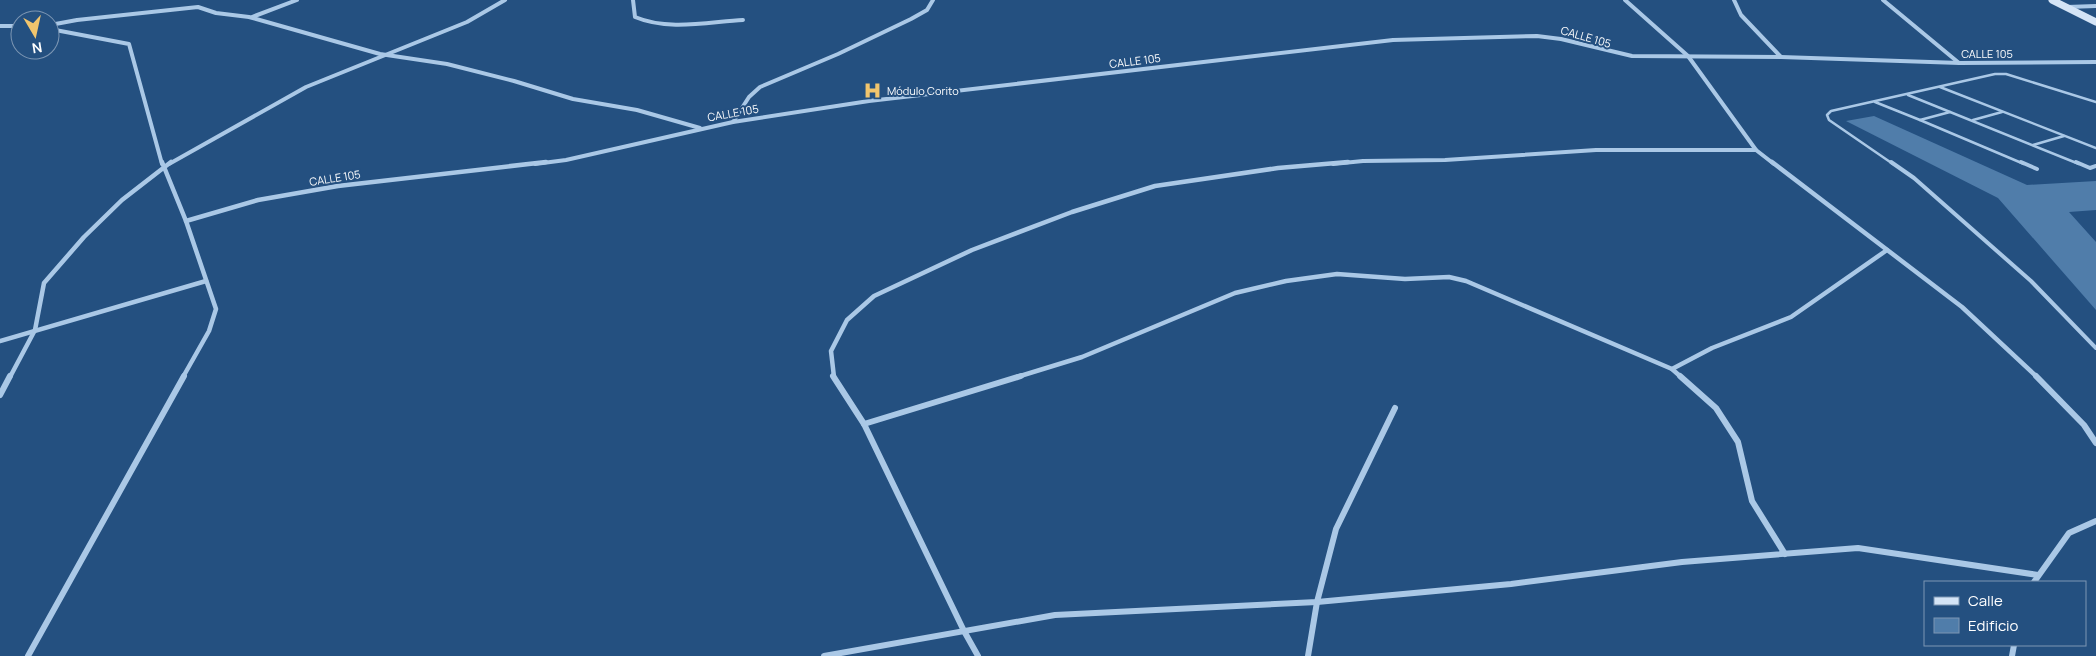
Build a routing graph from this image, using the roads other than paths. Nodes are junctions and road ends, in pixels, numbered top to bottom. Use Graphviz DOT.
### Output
graph roads {
  1 [pos="199,0"];
  2 [pos="297,0"];
  3 [pos="505,0"];
  4 [pos="633,0"];
  5 [pos="933,0"];
  6 [pos="1625,0"];
  7 [pos="1734,0"];
  8 [pos="1883,0"];
  9 [pos="2052,0"];
  10 [pos="2096,6"];
  11 [pos="198,7"];
  12 [pos="2066,7"];
  13 [pos="251,17"];
  14 [pos="743,20"];
  15 [pos="2096,22"];
  16 [pos="60,23"];
  17 [pos="60,31"];
  18 [pos="386,55"];
  19 [pos="1688,56"];
  20 [pos="1781,57"];
  21 [pos="2096,62"];
  22 [pos="1960,63"];
  23 [pos="1940,88"];
  24 [pos="1908,95"];
  25 [pos="1875,102"];
  26 [pos="2096,102"];
  27 [pos="1950,112"];
  28 [pos="2002,112"];
  29 [pos="1920,120"];
  30 [pos="1972,121"];
  31 [pos="732,122"];
  32 [pos="701,128"];
  33 [pos="2064,136"];
  34 [pos="2032,145"];
  35 [pos="2096,148"];
  36 [pos="1756,150"];
  37 [pos="2096,166"];
  38 [pos="162,167"];
  39 [pos="2038,169"];
  40 [pos="186,221"];
  41 [pos="1887,250"];
  42 [pos="206,282"];
  43 [pos="36,330"];
  44 [pos="0,341"];
  45 [pos="2096,348"];
  46 [pos="1672,369"];
  47 [pos="0,395"];
  48 [pos="1395,408"];
  49 [pos="864,424"];
  50 [pos="2096,442"];
  51 [pos="2096,521"];
  52 [pos="1785,554"];
  53 [pos="2038,575"];
  54 [pos="2035,581"];
  55 [pos="1317,602"];
  56 [pos="964,631"];
  57 [pos="28,656"];
  58 [pos="824,656"];
  59 [pos="978,656"];
  60 [pos="1308,656"];
  1 -- 11 [label="street"];
  2 -- 13 [label="street"];
  3 -- 18 [label="street"];
  4 -- 14 [label="street"];
  5 -- 31 [label="street"];
  6 -- 19 [label="street"];
  7 -- 20 [label="street"];
  8 -- 22 [label="street"];
  9 -- 12 [label="main road"];
  10 -- 12 [label="street"];
  11 -- 13 [label="street"];
  11 -- 16 [label="street"];
  12 -- 15 [label="main road"];
  13 -- 18 [label="street"];
  17 -- 38 [label="street"];
  18 -- 32 [label="street"];
  18 -- 38 [label="street"];
  19 -- 20 [label="street, CALLE 105"];
  19 -- 31 [label="street, CALLE 105"];
  19 -- 36 [label="street"];
  20 -- 22 [label="street, CALLE 105"];
  21 -- 22 [label="street, CALLE 105"];
  23 -- 24 [label="lane"];
  23 -- 26 [label="lane"];
  23 -- 28 [label="lane"];
  24 -- 25 [label="lane"];
  24 -- 27 [label="lane"];
  25 -- 29 [label="lane"];
  25 -- 45 [label="lane"];
  27 -- 29 [label="lane"];
  27 -- 30 [label="lane"];
  28 -- 30 [label="lane"];
  28 -- 33 [label="lane"];
  29 -- 39 [label="lane"];
  30 -- 34 [label="lane"];
  31 -- 32 [label="street, CALLE 105"];
  32 -- 40 [label="street, CALLE 105"];
  33 -- 34 [label="lane"];
  33 -- 35 [label="lane"];
  34 -- 37 [label="lane"];
  36 -- 41 [label="street"];
  36 -- 49 [label="street"];
  38 -- 40 [label="street"];
  38 -- 43 [label="street"];
  40 -- 42 [label="street"];
  41 -- 46 [label="street"];
  41 -- 50 [label="street"];
  42 -- 43 [label="street"];
  42 -- 57 [label="street"];
  43 -- 44 [label="street"];
  43 -- 47 [label="street"];
  46 -- 49 [label="street"];
  46 -- 52 [label="street"];
  48 -- 55 [label="street"];
  49 -- 56 [label="street"];
  51 -- 53 [label="street"];
  52 -- 53 [label="street"];
  52 -- 55 [label="street"];
  53 -- 54 [label="street"];
  55 -- 56 [label="street"];
  55 -- 60 [label="street"];
  56 -- 58 [label="street"];
  56 -- 59 [label="street"];
}
